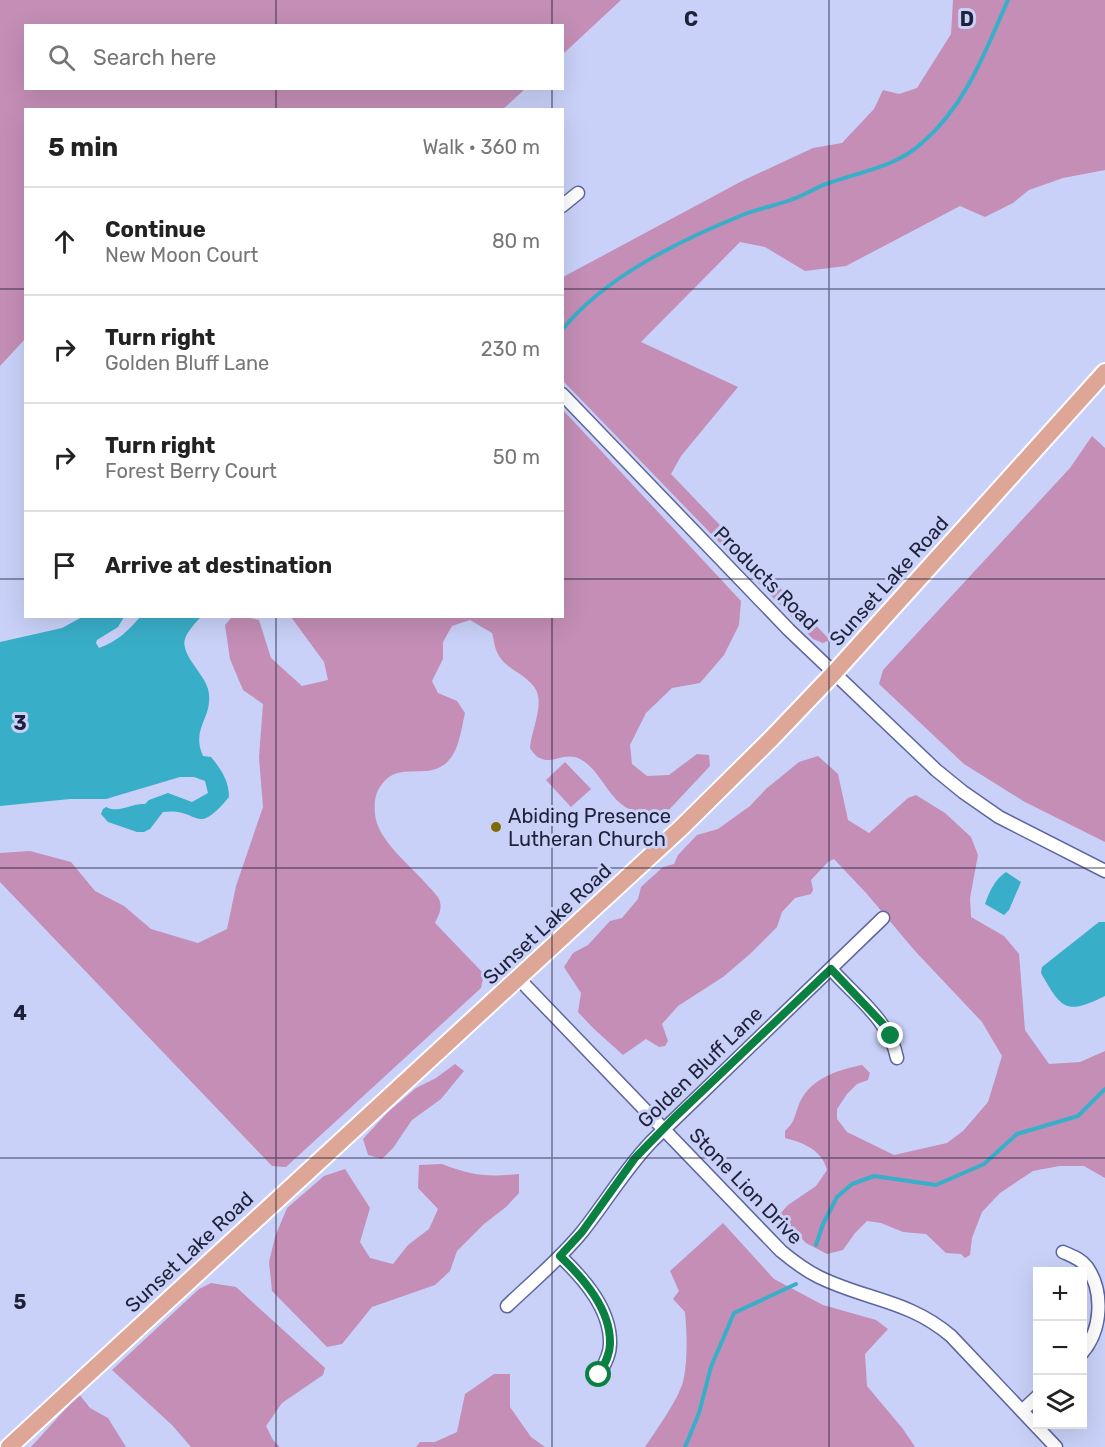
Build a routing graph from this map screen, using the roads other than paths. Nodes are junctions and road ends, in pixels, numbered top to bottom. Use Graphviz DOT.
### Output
graph roads {
  1 [pos="578,193"];
  2 [pos="564,204"];
  3 [pos="1105,372"];
  4 [pos="564,396"];
  5 [pos="834,673"];
  6 [pos="1105,871"];
  7 [pos="883,918"];
  8 [pos="831,969"];
  9 [pos="518,978"];
  10 [pos="897,1059"];
  11 [pos="663,1129"];
  12 [pos="1063,1252"];
  13 [pos="560,1256"];
  14 [pos="507,1306"];
  15 [pos="1087,1347"];
  16 [pos="599,1375"];
  17 [pos="1033,1401"];
  18 [pos="1022,1411"];
  19 [pos="9,1447"];
  20 [pos="1056,1447"];
  1 -- 2 [label="street"];
  3 -- 5 [label="main road, Sunset Lake Road"];
  4 -- 5 [label="street, Products Road"];
  5 -- 6 [label="street, Products Road"];
  5 -- 9 [label="main road, Sunset Lake Road"];
  7 -- 8 [label="street, Golden Bluff Lane"];
  8 -- 10 [label="street"];
  8 -- 11 [label="street, Golden Bluff Lane"];
  9 -- 11 [label="street, Stone Lion Drive"];
  9 -- 19 [label="main road, Sunset Lake Road"];
  11 -- 13 [label="street, Golden Bluff Lane"];
  11 -- 18 [label="street, Stone Lion Drive"];
  12 -- 15 [label="street"];
  13 -- 14 [label="street, Golden Bluff Lane"];
  13 -- 16 [label="street"];
  17 -- 18 [label="street"];
  18 -- 20 [label="street, Stone Lion Drive"];
}
